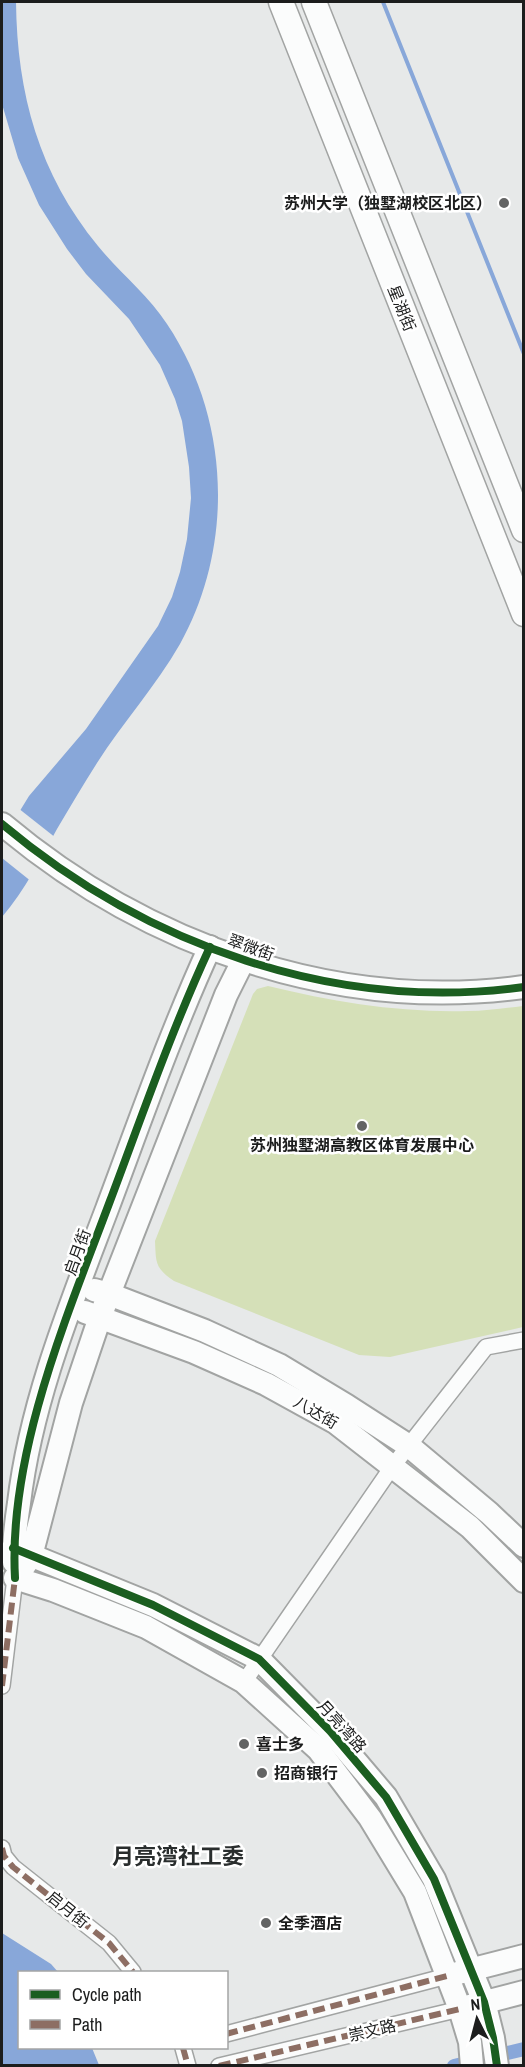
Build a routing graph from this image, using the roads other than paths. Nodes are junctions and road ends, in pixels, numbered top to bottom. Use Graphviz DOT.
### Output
graph roads {
  1 [pos="281,2"];
  2 [pos="314,2"];
  3 [pos="524,530"];
  4 [pos="524,614"];
  5 [pos="3,825"];
  6 [pos="210,947"];
  7 [pos="243,961"];
  8 [pos="524,987"];
  9 [pos="78,1286"];
  10 [pos="109,1294"];
  11 [pos="69,1307"];
  12 [pos="100,1317"];
  13 [pos="524,1340"];
  14 [pos="409,1446"];
  15 [pos="392,1467"];
  16 [pos="524,1546"];
  17 [pos="22,1552"];
  18 [pos="15,1578"];
  19 [pos="524,1581"];
  20 [pos="259,1659"];
  21 [pos="244,1682"];
  22 [pos="2,1686"];
  23 [pos="2,1854"];
  24 [pos="524,1956"];
  25 [pos="471,1969"];
  26 [pos="132,1971"];
  27 [pos="447,1976"];
  28 [pos="524,1992"];
  29 [pos="484,2002"];
  30 [pos="460,2009"];
  31 [pos="228,2033"];
  32 [pos="183,2049"];
  33 [pos="188,2066"];
  34 [pos="219,2066"];
  35 [pos="472,2066"];
  36 [pos="496,2066"];
  1 -- 4 [label="main road, 星湖街"];
  2 -- 3 [label="main road, 星湖街"];
  5 -- 6 [label="street, 翠微街"];
  6 -- 7 [label="street, 翠微街"];
  6 -- 9 [label="street, 启月街"];
  7 -- 8 [label="street, 翠微街"];
  7 -- 10 [label="street, 启月街"];
  9 -- 10 [label="street, 八达街"];
  9 -- 11 [label="street, 启月街"];
  10 -- 12 [label="street, 启月街"];
  10 -- 14 [label="street, 八达街"];
  11 -- 12 [label="street, 八达街"];
  11 -- 17 [label="street, 启月街"];
  12 -- 15 [label="street, 八达街"];
  12 -- 17 [label="street, 启月街"];
  13 -- 14 [label="street"];
  14 -- 15 [label="street"];
  14 -- 16 [label="street, 八达街"];
  15 -- 19 [label="street, 八达街"];
  15 -- 20 [label="street"];
  17 -- 18 [label="street, 启月街"];
  17 -- 20 [label="street, 月亮湾路"];
  18 -- 21 [label="street, 月亮湾路"];
  18 -- 22 [label="street, 启月街"];
  20 -- 21 [label="street"];
  20 -- 25 [label="street, 月亮湾路"];
  21 -- 27 [label="street, 月亮湾路"];
  23 -- 26 [label="street, 启月街"];
  24 -- 25 [label="street, 崇文路"];
  25 -- 27 [label="street, 崇文路"];
  25 -- 29 [label="street, 月亮湾路"];
  27 -- 30 [label="street, 月亮湾路"];
  27 -- 31 [label="street, 崇文路"];
  28 -- 29 [label="street, 崇文路"];
  29 -- 30 [label="street, 崇文路"];
  29 -- 36 [label="street, 月亮湾路"];
  30 -- 34 [label="street, 崇文路"];
  30 -- 35 [label="street, 月亮湾路"];
  32 -- 33 [label="street"];
}
